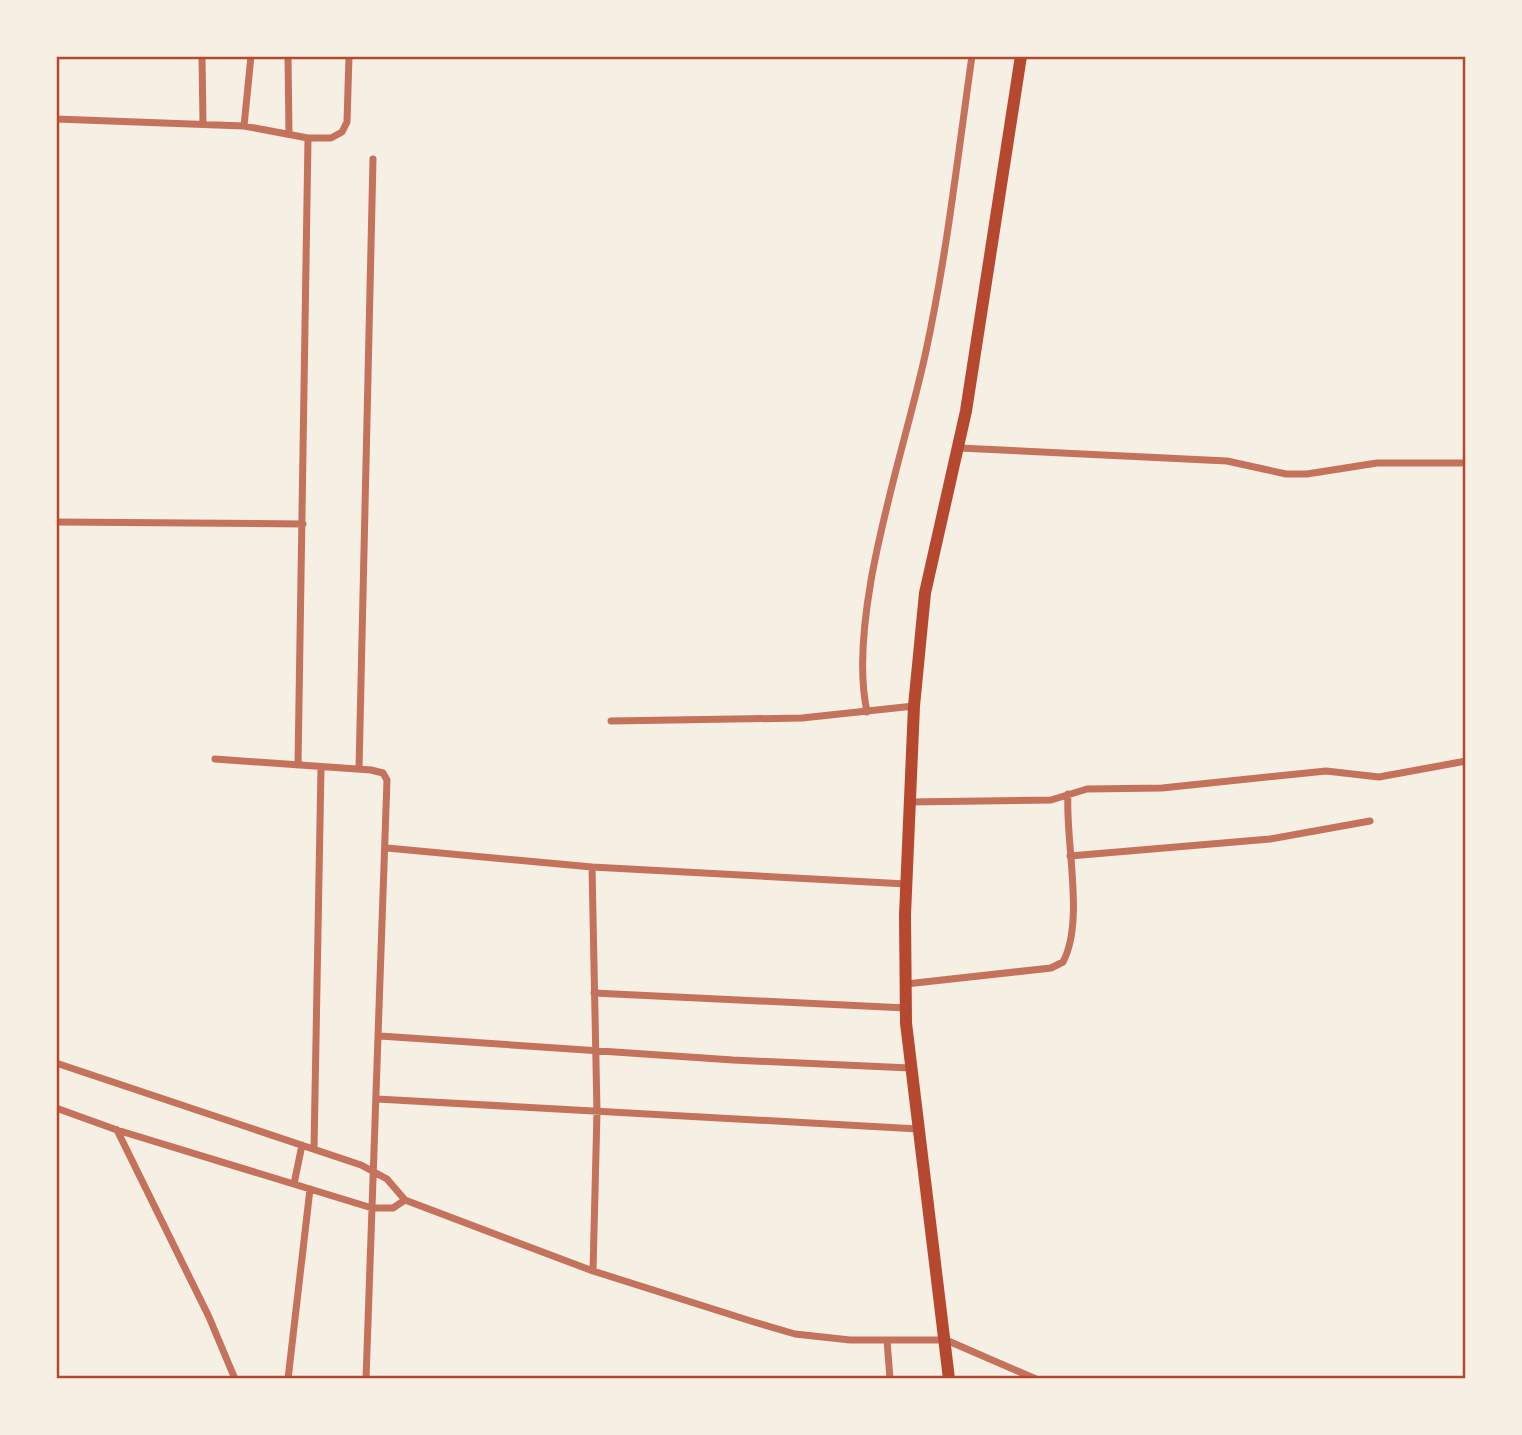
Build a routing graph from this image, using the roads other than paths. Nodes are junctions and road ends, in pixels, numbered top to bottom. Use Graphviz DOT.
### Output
graph roads {
  1 [pos="202,56"];
  2 [pos="251,56"];
  3 [pos="288,56"];
  4 [pos="349,56"];
  5 [pos="972,56"];
  6 [pos="1021,56"];
  7 [pos="56,119"];
  8 [pos="203,124"];
  9 [pos="244,126"];
  10 [pos="289,134"];
  11 [pos="307,138"];
  12 [pos="373,159"];
  13 [pos="959,449"];
  14 [pos="1466,463"];
  15 [pos="56,523"];
  16 [pos="303,524"];
  17 [pos="908,707"];
  18 [pos="867,712"];
  19 [pos="611,722"];
  20 [pos="215,759"];
  21 [pos="1466,761"];
  22 [pos="298,765"];
  23 [pos="321,766"];
  24 [pos="359,769"];
  25 [pos="1068,794"];
  26 [pos="909,802"];
  27 [pos="1370,821"];
  28 [pos="387,848"];
  29 [pos="1070,856"];
  30 [pos="592,867"];
  31 [pos="906,884"];
  32 [pos="905,984"];
  33 [pos="594,993"];
  34 [pos="906,1008"];
  35 [pos="380,1035"];
  36 [pos="595,1050"];
  37 [pos="56,1063"];
  38 [pos="910,1068"];
  39 [pos="377,1099"];
  40 [pos="56,1108"];
  41 [pos="597,1112"];
  42 [pos="918,1129"];
  43 [pos="117,1130"];
  44 [pos="303,1145"];
  45 [pos="314,1149"];
  46 [pos="374,1172"];
  47 [pos="294,1184"];
  48 [pos="310,1189"];
  49 [pos="405,1200"];
  50 [pos="372,1208"];
  51 [pos="593,1271"];
  52 [pos="887,1340"];
  53 [pos="946,1340"];
  54 [pos="235,1379"];
  55 [pos="288,1379"];
  56 [pos="366,1379"];
  57 [pos="890,1379"];
  58 [pos="949,1379"];
  59 [pos="1036,1379"];
  1 -- 8 [label="street"];
  2 -- 9 [label="street"];
  3 -- 10 [label="street"];
  4 -- 11 [label="street"];
  5 -- 18 [label="street"];
  6 -- 13 [label="main road"];
  7 -- 8 [label="street"];
  8 -- 9 [label="street"];
  9 -- 10 [label="street"];
  10 -- 11 [label="street"];
  11 -- 16 [label="street"];
  12 -- 24 [label="street"];
  13 -- 14 [label="street"];
  13 -- 17 [label="main road"];
  15 -- 16 [label="street"];
  16 -- 22 [label="street"];
  17 -- 18 [label="street"];
  17 -- 26 [label="main road"];
  18 -- 19 [label="street"];
  20 -- 22 [label="street"];
  21 -- 25 [label="street"];
  22 -- 23 [label="street"];
  23 -- 24 [label="street"];
  23 -- 45 [label="street"];
  24 -- 28 [label="street"];
  25 -- 26 [label="street"];
  25 -- 29 [label="street"];
  26 -- 31 [label="main road"];
  27 -- 29 [label="street"];
  28 -- 30 [label="street"];
  28 -- 35 [label="street"];
  29 -- 32 [label="street"];
  30 -- 31 [label="street"];
  30 -- 33 [label="street"];
  31 -- 32 [label="main road"];
  32 -- 34 [label="main road"];
  33 -- 34 [label="street"];
  33 -- 36 [label="street"];
  34 -- 38 [label="main road"];
  35 -- 36 [label="street"];
  35 -- 39 [label="street"];
  36 -- 38 [label="street"];
  36 -- 41 [label="street"];
  37 -- 44 [label="street"];
  38 -- 42 [label="main road"];
  39 -- 41 [label="street"];
  39 -- 46 [label="street"];
  40 -- 43 [label="street"];
  41 -- 42 [label="street"];
  41 -- 51 [label="street"];
  42 -- 53 [label="main road"];
  43 -- 47 [label="street"];
  43 -- 54 [label="street"];
  44 -- 45 [label="street"];
  44 -- 47 [label="street"];
  45 -- 46 [label="street"];
  46 -- 49 [label="street"];
  46 -- 50 [label="street"];
  47 -- 48 [label="street"];
  48 -- 50 [label="street"];
  48 -- 55 [label="street"];
  49 -- 50 [label="street"];
  49 -- 51 [label="street"];
  50 -- 56 [label="street"];
  51 -- 52 [label="street"];
  52 -- 53 [label="street"];
  52 -- 57 [label="street"];
  53 -- 58 [label="main road"];
  53 -- 59 [label="street"];
}
